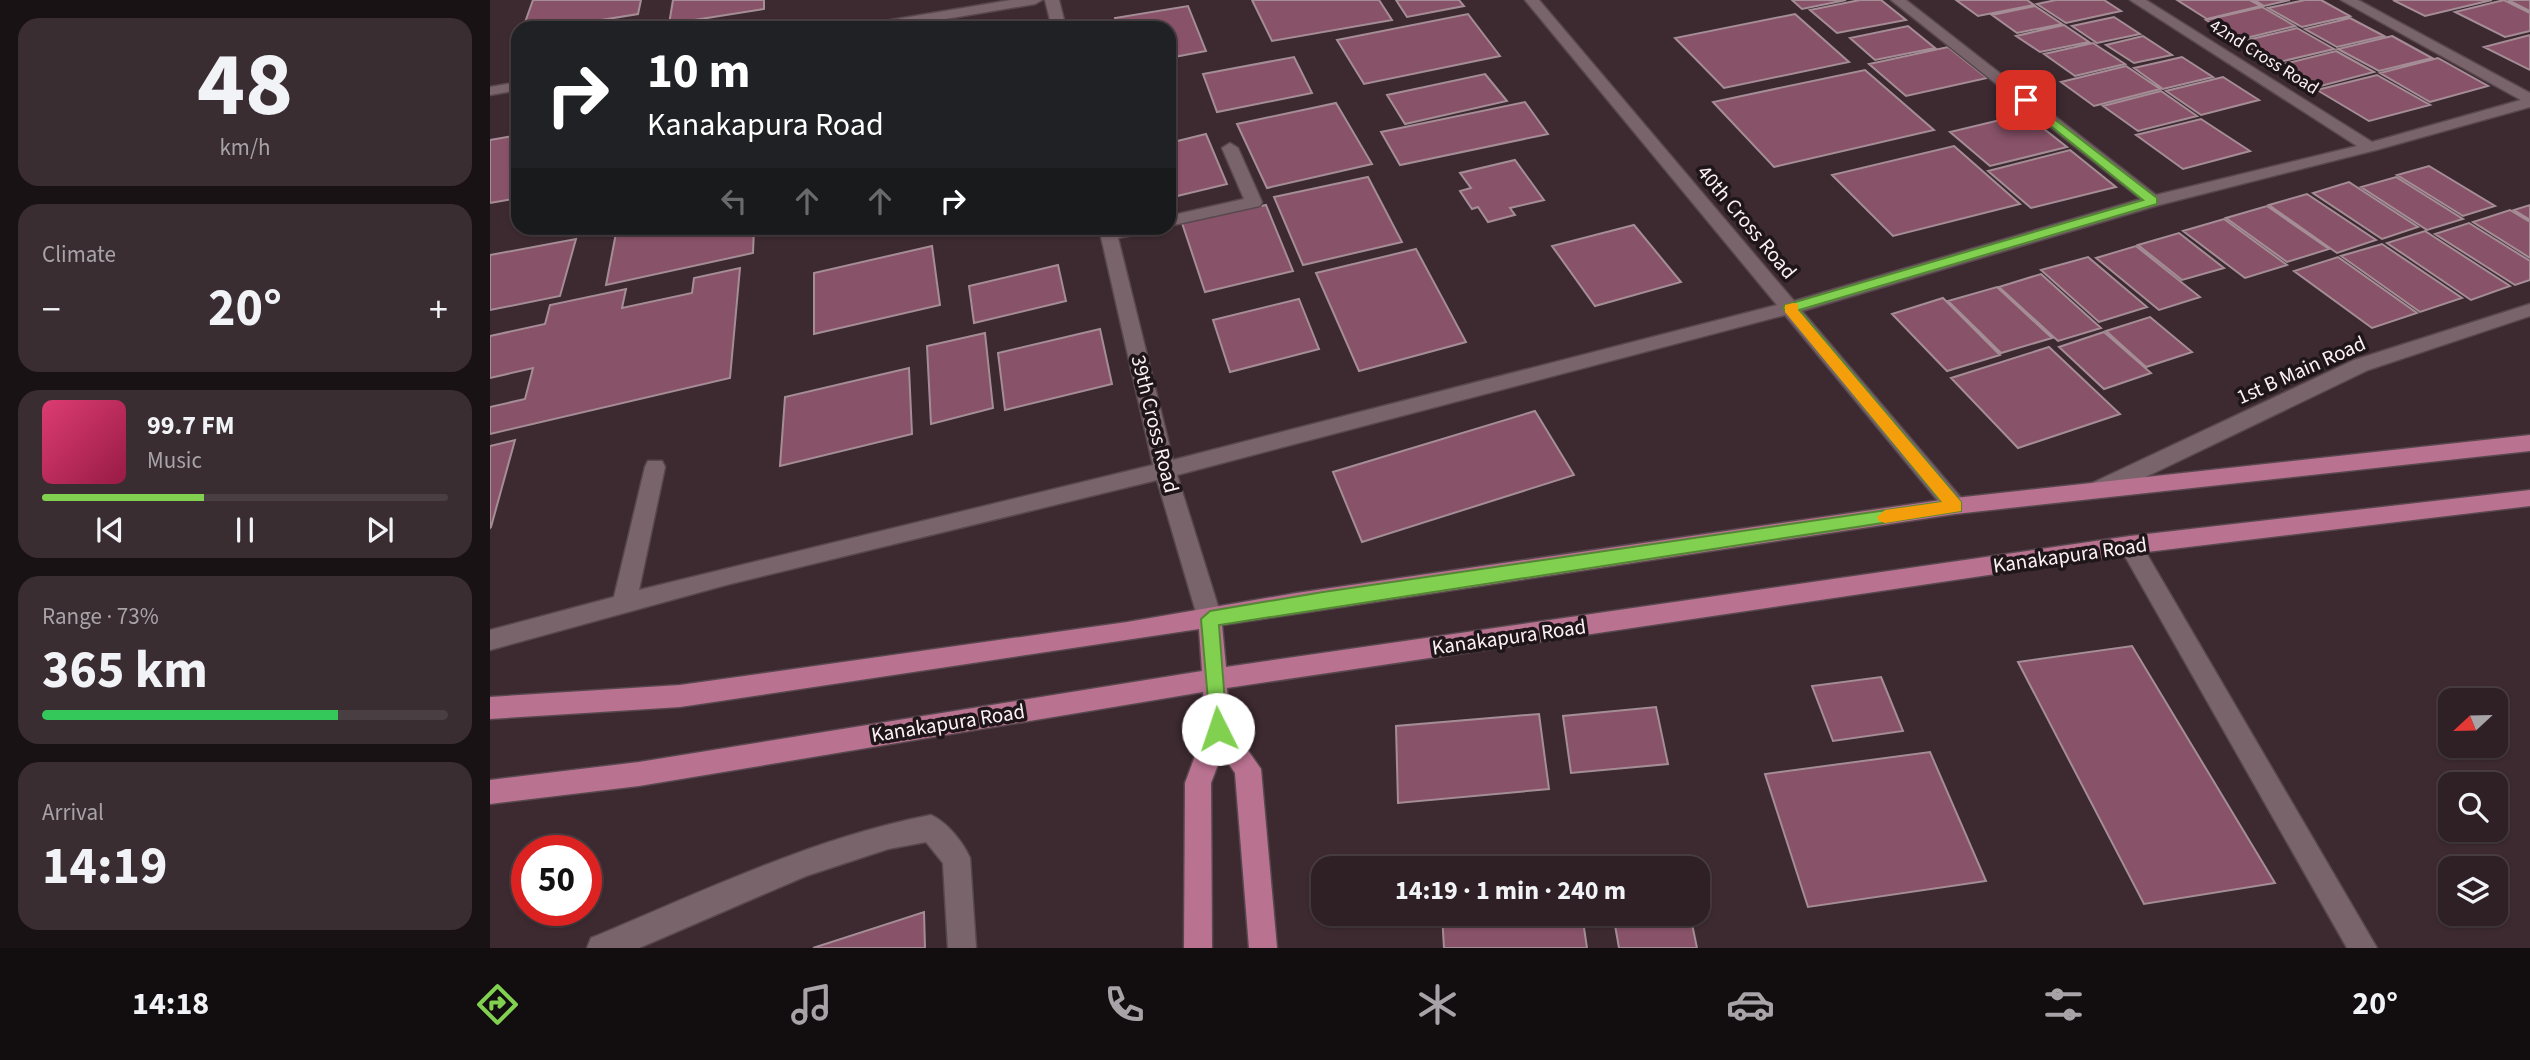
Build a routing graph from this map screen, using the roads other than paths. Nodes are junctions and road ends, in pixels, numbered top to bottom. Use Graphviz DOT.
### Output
graph roads {
  1 [pos="1035,0"];
  2 [pos="1052,0"];
  3 [pos="1531,0"];
  4 [pos="1898,0"];
  5 [pos="2137,0"];
  6 [pos="2348,0"];
  7 [pos="909,21"];
  8 [pos="1057,21"];
  9 [pos="511,87"];
  10 [pos="490,91"];
  11 [pos="2530,100"];
  12 [pos="2371,147"];
  13 [pos="1230,148"];
  14 [pos="2153,201"];
  15 [pos="1176,219"];
  16 [pos="1109,235"];
  17 [pos="1790,308"];
  18 [pos="2530,310"];
  19 [pos="2530,443"];
  20 [pos="655,467"];
  21 [pos="1165,470"];
  22 [pos="2098,490"];
  23 [pos="2530,498"];
  24 [pos="1955,506"];
  25 [pos="2130,545"];
  26 [pos="624,604"];
  27 [pos="1210,619"];
  28 [pos="490,639"];
  29 [pos="1215,679"];
  30 [pos="490,708"];
  31 [pos="1218,729"];
  32 [pos="490,792"];
  33 [pos="601,948"];
  34 [pos="962,948"];
  35 [pos="1198,948"];
  36 [pos="1263,948"];
  37 [pos="2363,948"];
  1 -- 7 [label="street"];
  2 -- 8 [label="street"];
  3 -- 17 [label="street, 40th Cross Road"];
  4 -- 14 [label="street"];
  5 -- 12 [label="street, 42nd Cross Road"];
  6 -- 11 [label="street"];
  9 -- 10 [label="street"];
  11 -- 12 [label="street"];
  12 -- 14 [label="street"];
  13 -- 15 [label="street"];
  14 -- 17 [label="street"];
  16 -- 21 [label="street, 39th Cross Road"];
  17 -- 21 [label="street"];
  17 -- 24 [label="street, 40th Cross Road"];
  18 -- 22 [label="street, 1st B Main Road"];
  19 -- 22 [label="main road"];
  20 -- 26 [label="street"];
  21 -- 26 [label="street"];
  21 -- 27 [label="street, 39th Cross Road"];
  22 -- 24 [label="main road"];
  23 -- 25 [label="main road, Kanakapura Road"];
  24 -- 27 [label="main road"];
  25 -- 29 [label="main road, Kanakapura Road"];
  25 -- 37 [label="street"];
  26 -- 28 [label="street"];
  27 -- 29 [label="main road"];
  27 -- 30 [label="main road"];
  29 -- 31 [label="main road"];
  29 -- 32 [label="main road, Kanakapura Road"];
  31 -- 35 [label="main road"];
  31 -- 36 [label="main road"];
  33 -- 34 [label="street"];
}
